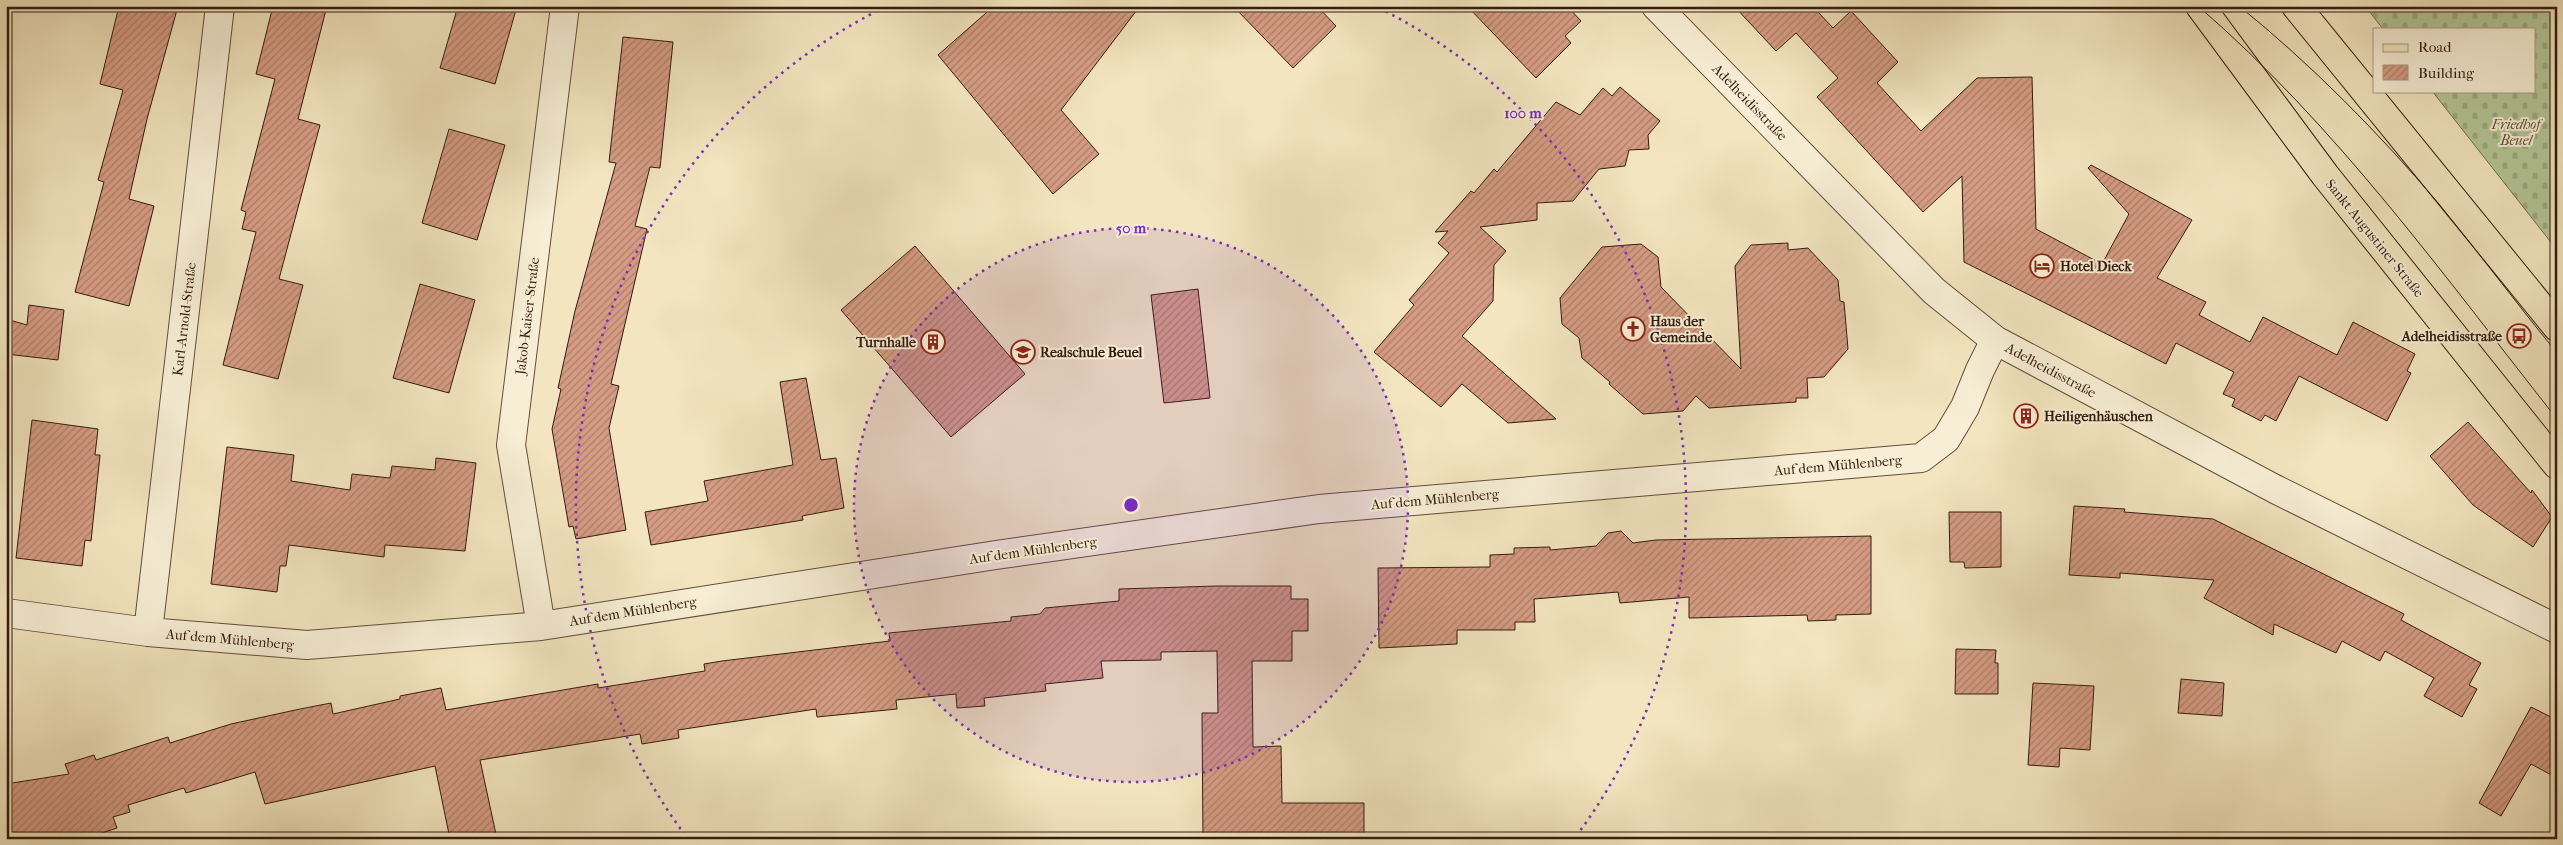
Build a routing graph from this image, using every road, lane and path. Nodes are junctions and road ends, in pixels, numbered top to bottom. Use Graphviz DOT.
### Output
graph roads {
  1 [pos="220,6"];
  2 [pos="565,6"];
  3 [pos="1656,6"];
  4 [pos="2200,6"];
  5 [pos="2296,6"];
  6 [pos="2557,327"];
  7 [pos="1995,340"];
  8 [pos="2557,465"];
  9 [pos="6,613"];
  10 [pos="541,626"];
  11 [pos="2557,629"];
  12 [pos="148,632"];
  1 -- 12 [label="street, Karl-Arnold-Straße"];
  2 -- 10 [label="street, Jakob-Kaiser-Straße"];
  3 -- 7 [label="street, Adelheidisstraße"];
  4 -- 8 [label="main road, Sankt Augustiner Straße"];
  5 -- 6 [label="main road"];
  7 -- 10 [label="street, Auf dem Mühlenberg"];
  7 -- 11 [label="street, Adelheidisstraße"];
  9 -- 12 [label="street, Auf dem Mühlenberg"];
  10 -- 12 [label="street, Auf dem Mühlenberg"];
}
